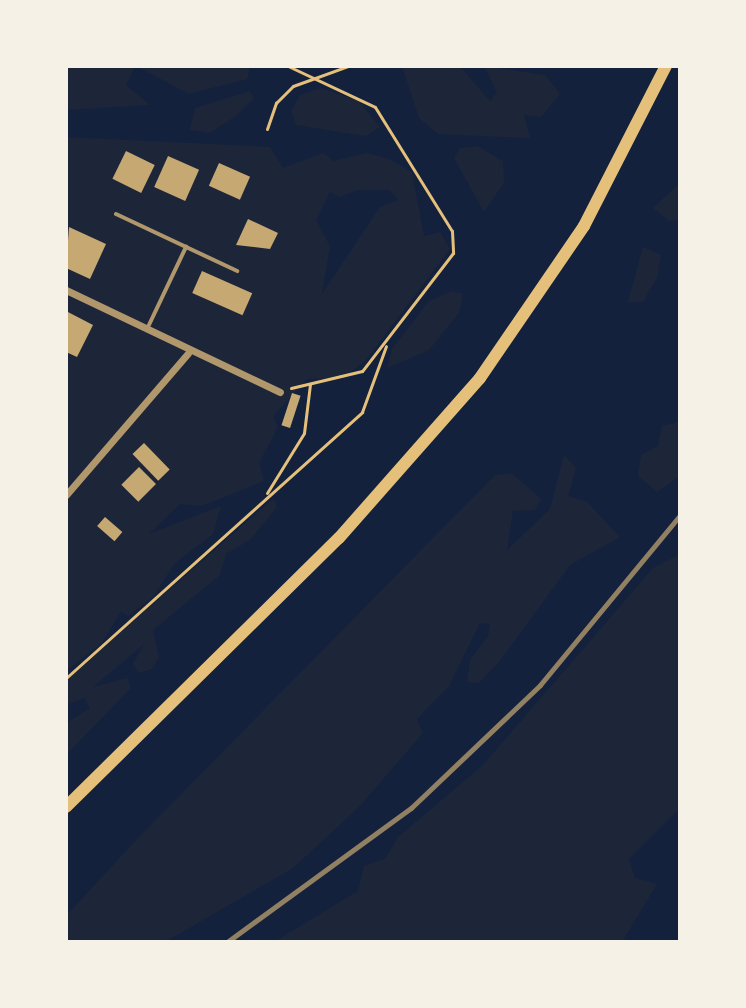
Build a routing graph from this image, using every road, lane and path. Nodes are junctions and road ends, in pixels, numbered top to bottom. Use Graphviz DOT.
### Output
graph roads {
  1 [pos="288,66"];
  2 [pos="348,66"];
  3 [pos="666,66"];
  4 [pos="314,75"];
  5 [pos="267,129"];
  6 [pos="116,214"];
  7 [pos="186,247"];
  8 [pos="237,271"];
  9 [pos="66,290"];
  10 [pos="147,329"];
  11 [pos="387,343"];
  12 [pos="188,353"];
  13 [pos="310,384"];
  14 [pos="280,392"];
  15 [pos="66,495"];
  16 [pos="265,496"];
  17 [pos="66,678"];
  18 [pos="66,807"];
  1 -- 4 [label="path"];
  2 -- 4 [label="path"];
  3 -- 18 [label="highway"];
  4 -- 5 [label="path"];
  4 -- 11 [label="path"];
  6 -- 7 [label="lane"];
  7 -- 8 [label="lane"];
  7 -- 10 [label="lane"];
  9 -- 10 [label="street"];
  10 -- 12 [label="street"];
  11 -- 13 [label="path"];
  11 -- 16 [label="path"];
  12 -- 14 [label="street"];
  12 -- 15 [label="street"];
  13 -- 14 [label="path"];
  13 -- 16 [label="path"];
  16 -- 17 [label="path"];
}
